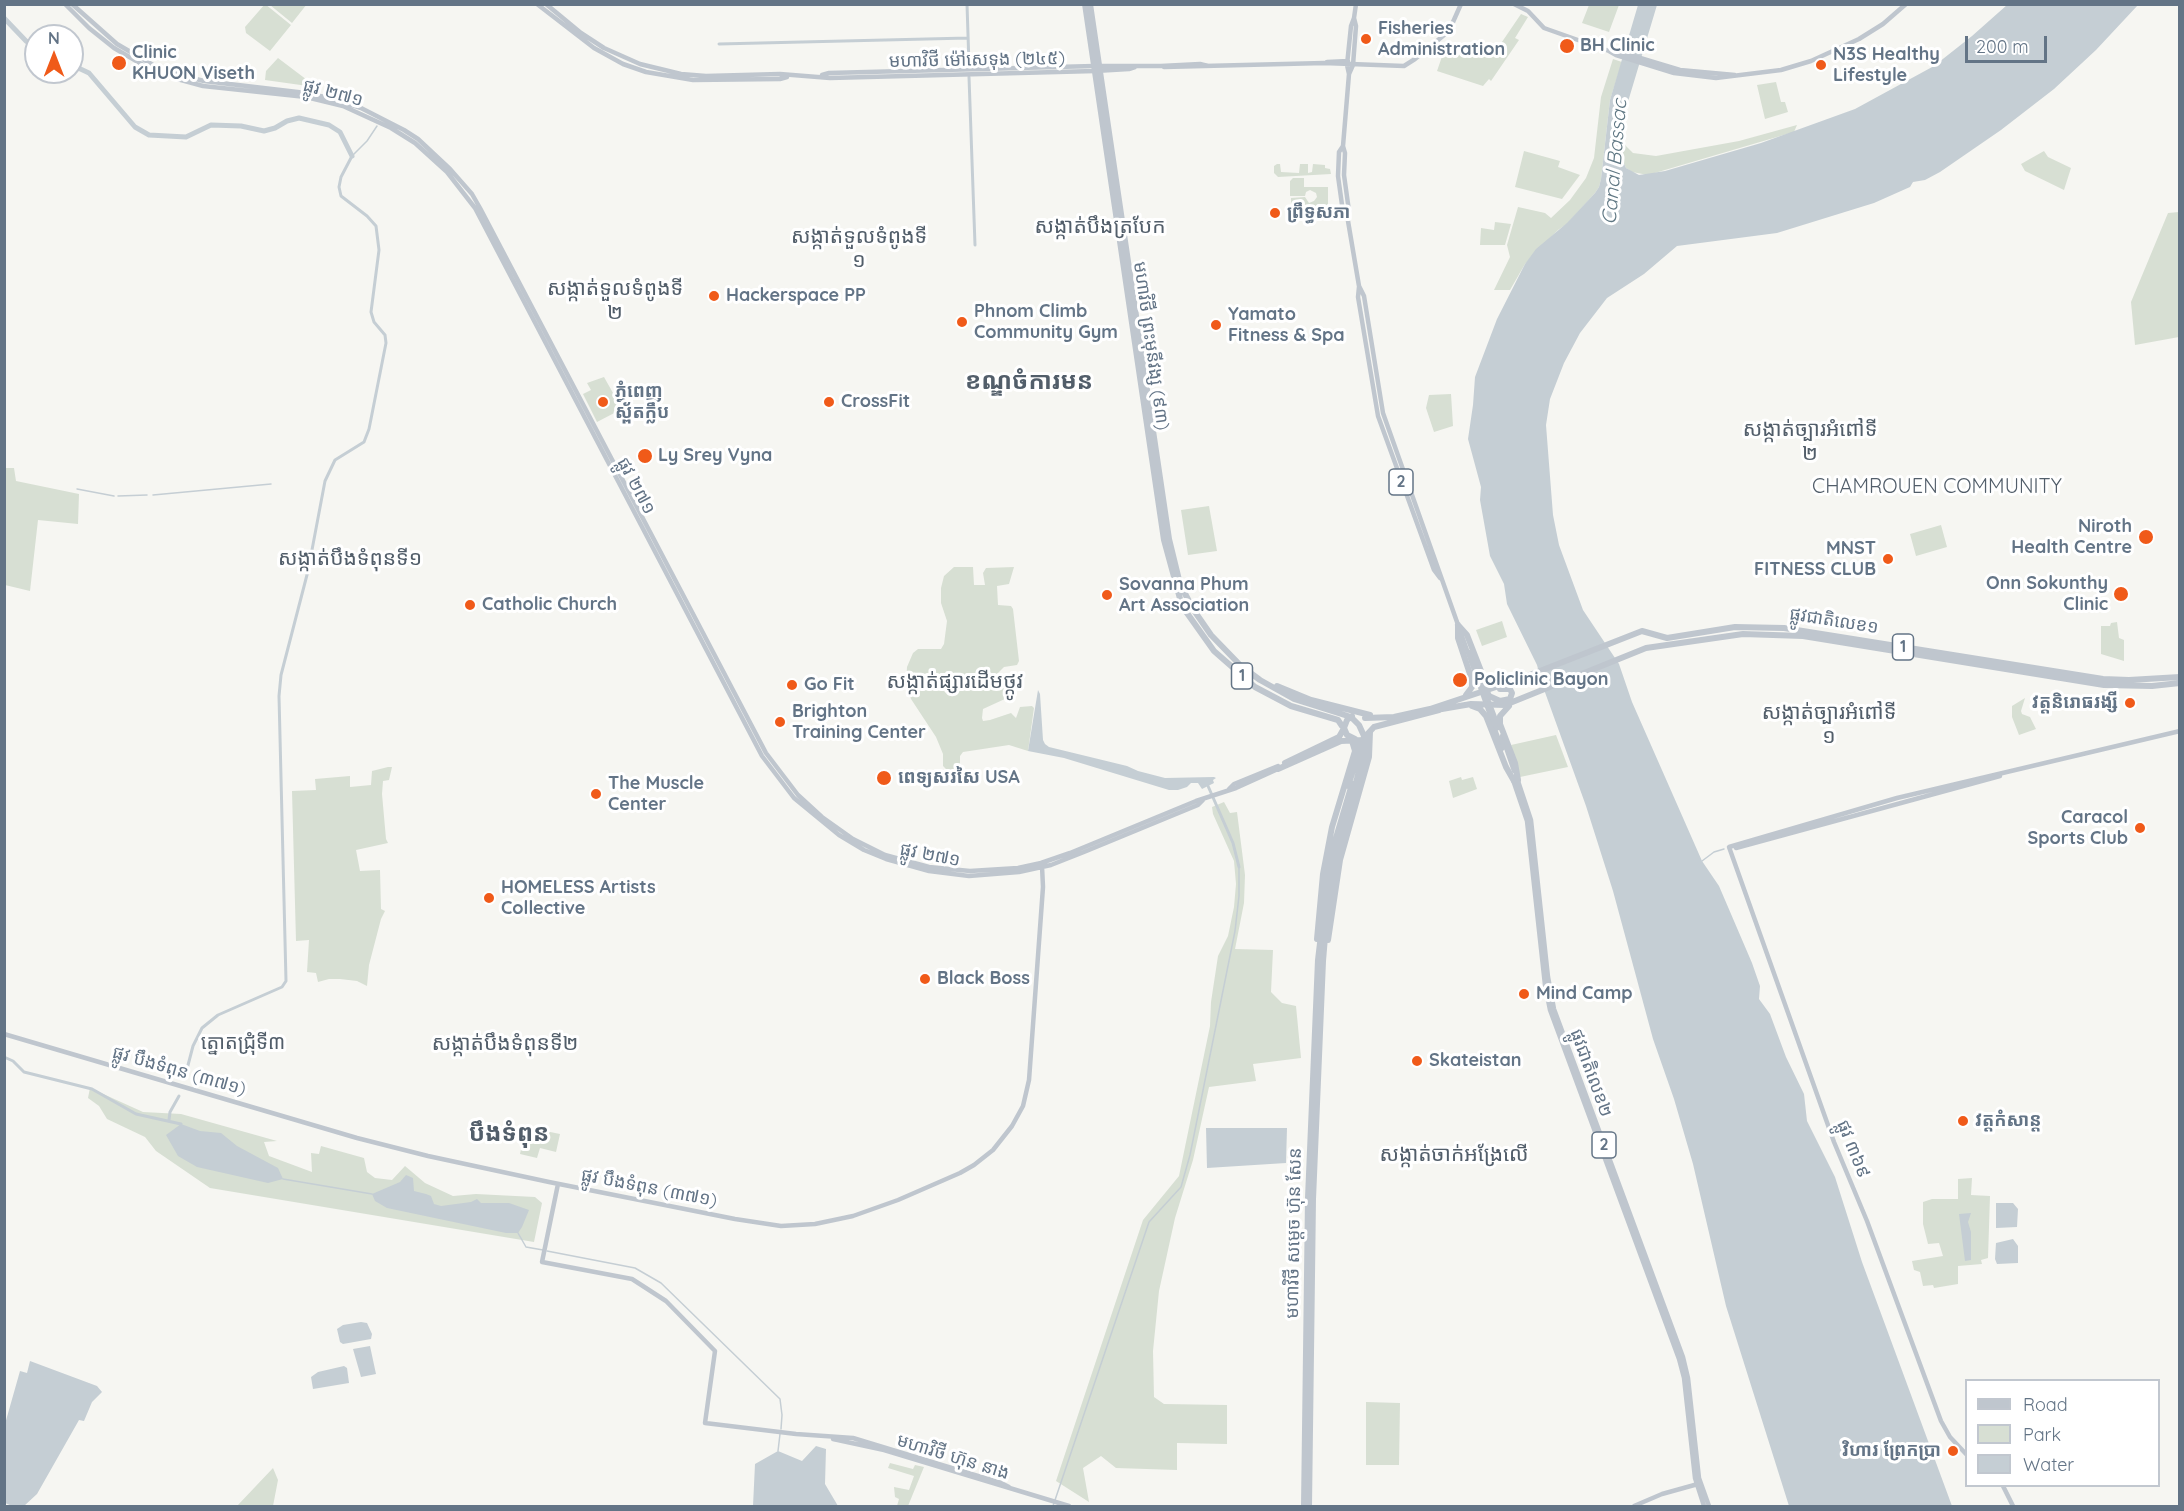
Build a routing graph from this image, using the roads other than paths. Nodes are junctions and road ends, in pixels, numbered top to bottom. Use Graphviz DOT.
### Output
graph roads {
  1 [pos="65,4"];
  2 [pos="72,4"];
  3 [pos="537,4"];
  4 [pos="546,4"];
  5 [pos="1085,4"];
  6 [pos="1090,4"];
  7 [pos="1356,4"];
  8 [pos="1461,4"];
  9 [pos="1514,4"];
  10 [pos="1906,4"];
  11 [pos="1089,16"];
  12 [pos="1350,63"];
  13 [pos="1097,68"];
  14 [pos="681,77"];
  15 [pos="1178,584"];
  16 [pos="1458,625"];
  17 [pos="1631,634"];
  18 [pos="1463,636"];
  19 [pos="1646,648"];
  20 [pos="1477,674"];
  21 [pos="2180,677"];
  22 [pos="1508,683"];
  23 [pos="2180,683"];
  24 [pos="1273,690"];
  25 [pos="1290,692"];
  26 [pos="1460,702"];
  27 [pos="1514,702"];
  28 [pos="1284,703"];
  29 [pos="1443,707"];
  30 [pos="1364,722"];
  31 [pos="1344,728"];
  32 [pos="2180,731"];
  33 [pos="1353,740"];
  34 [pos="1286,762"];
  35 [pos="1509,763"];
  36 [pos="1278,767"];
  37 [pos="1516,780"];
  38 [pos="1349,792"];
  39 [pos="1334,841"];
  40 [pos="1042,865"];
  41 [pos="1324,919"];
  42 [pos="1321,961"];
  43 [pos="4,1034"];
  44 [pos="558,1184"];
  45 [pos="1965,1453"];
  46 [pos="1698,1484"];
  47 [pos="2004,1487"];
  48 [pos="1069,1506"];
  49 [pos="1304,1506"];
  50 [pos="1309,1506"];
  51 [pos="1634,1506"];
  52 [pos="1704,1506"];
  53 [pos="1708,1506"];
  54 [pos="2013,1506"];
  1 -- 40 [label="main road, ផ្លូវ ២៧១"];
  2 -- 40 [label="main road, ផ្លូវ ២៧១"];
  3 -- 14 [label="main road, មហាវិថី ម៉ៅសេទុង (២៤៥)"];
  4 -- 14 [label="main road, មហាវិថី ម៉ៅសេទុង (២៤៥)"];
  5 -- 11 [label="highway, មហាវិថី ព្រះមុនីវង្ស (៩៣) / 1"];
  6 -- 11 [label="highway, មហាវិថី ព្រះមុនីវង្ស (៩៣) / 1"];
  7 -- 12 [label="main road, 2"];
  8 -- 12 [label="main road, មហាវិថី ម៉ៅសេទុង (២៤៥)"];
  9 -- 10 [label="main road"];
  11 -- 13 [label="highway, មហាវិថី ព្រះមុនីវង្ស (៩៣) / 1"];
  12 -- 13 [label="main road, មហាវិថី ម៉ៅសេទុង (២៤៥)"];
  12 -- 16 [label="main road, 2"];
  13 -- 14 [label="main road, មហាវិថី ម៉ៅសេទុង (២៤៥)"];
  13 -- 15 [label="highway, មហាវិថី ព្រះមុនីវង្ស (៩៣) / 1"];
  15 -- 24 [label="highway, 1"];
  15 -- 24 [label="highway"];
  15 -- 24 [label="highway, 1"];
  16 -- 18 [label="main road, 2"];
  16 -- 20 [label="highway"];
  16 -- 20 [label="highway"];
  17 -- 19 [label="highway"];
  17 -- 21 [label="highway, ផ្លូវជាតិលេខ១ / 1"];
  17 -- 22 [label="highway, 1"];
  18 -- 20 [label="main road, 2"];
  18 -- 35 [label="main road, 2"];
  19 -- 23 [label="highway, ផ្លូវជាតិលេខ១ / 1"];
  19 -- 27 [label="highway, ផ្លូវជាតិលេខ១ / 1"];
  20 -- 22 [label="highway"];
  20 -- 26 [label="highway"];
  20 -- 29 [label="highway"];
  20 -- 35 [label="main road, 2"];
  22 -- 26 [label="highway, 1"];
  24 -- 25 [label="highway, 1"];
  24 -- 28 [label="highway, 1"];
  24 -- 30 [label="highway"];
  24 -- 31 [label="highway"];
  24 -- 38 [label="highway"];
  25 -- 28 [label="highway"];
  25 -- 30 [label="highway, 1"];
  26 -- 27 [label="highway, 1"];
  26 -- 29 [label="highway, 1"];
  26 -- 37 [label="highway"];
  27 -- 37 [label="highway"];
  28 -- 31 [label="highway, 1"];
  29 -- 30 [label="highway"];
  29 -- 30 [label="highway, 1"];
  29 -- 30 [label="highway, 1"];
  30 -- 31 [label="highway"];
  30 -- 33 [label="highway"];
  30 -- 38 [label="highway"];
  31 -- 33 [label="highway"];
  31 -- 34 [label="highway"];
  31 -- 34 [label="highway"];
  32 -- 45 [label="main road, ផ្លូវ ៣៦៩"];
  33 -- 36 [label="highway"];
  33 -- 38 [label="highway"];
  34 -- 36 [label="highway"];
  35 -- 37 [label="main road, 2"];
  36 -- 40 [label="main road, ផ្លូវ ២៧១"];
  37 -- 46 [label="main road, ផ្លូវជាតិលេខ២ / 2"];
  38 -- 39 [label="highway"];
  38 -- 39 [label="highway"];
  38 -- 41 [label="highway"];
  39 -- 41 [label="highway"];
  40 -- 44 [label="main road, ផ្លូវ បឹងទំពុន (៣៧១)"];
  41 -- 42 [label="highway"];
  42 -- 49 [label="highway, មហាវិថី សម្តេច ហ៊ុន សែន"];
  42 -- 50 [label="highway, មហាវិថី សម្តេច ហ៊ុន សែន"];
  43 -- 44 [label="main road, ផ្លូវ បឹងទំពុន (៣៧១)"];
  44 -- 48 [label="main road, មហាវិថី ហ៊ុន នាង"];
  46 -- 51 [label="main road"];
  46 -- 52 [label="main road, ផ្លូវជាតិលេខ២ / 2"];
  46 -- 53 [label="main road, ផ្លូវជាតិលេខ២ / 2"];
  47 -- 54 [label="main road"];
}
